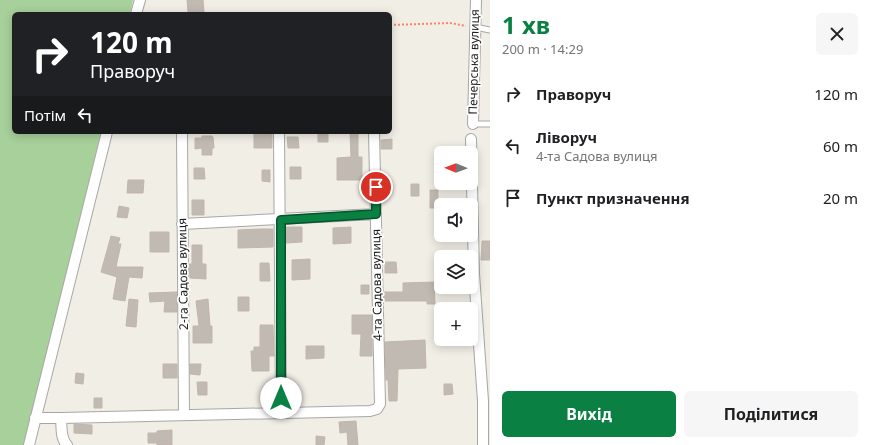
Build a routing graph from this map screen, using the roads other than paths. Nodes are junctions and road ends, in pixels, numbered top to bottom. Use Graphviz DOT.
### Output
graph roads {
  1 [pos="140,0"];
  2 [pos="476,0"];
  3 [pos="137,12"];
  4 [pos="475,27"];
  5 [pos="490,30"];
  6 [pos="473,124"];
  7 [pos="490,124"];
  8 [pos="106,134"];
  9 [pos="182,134"];
  10 [pos="279,134"];
  11 [pos="374,134"];
  12 [pos="471,139"];
  13 [pos="376,214"];
  14 [pos="281,220"];
  15 [pos="182,224"];
  16 [pos="281,413"];
  17 [pos="184,415"];
  18 [pos="35,418"];
  19 [pos="61,418"];
  20 [pos="29,445"];
  21 [pos="67,445"];
  22 [pos="483,445"];
  1 -- 3 [label="street"];
  2 -- 4 [label="street, Печерська вулиця"];
  4 -- 5 [label="lane"];
  4 -- 6 [label="street, Печерська вулиця"];
  6 -- 7 [label="lane"];
  8 -- 18 [label="street"];
  9 -- 15 [label="street, 2-га Садова вулиця"];
  10 -- 14 [label="street"];
  11 -- 13 [label="street, 4-та Садова вулиця"];
  12 -- 22 [label="street"];
  13 -- 14 [label="street"];
  13 -- 16 [label="street, 4-та Садова вулиця"];
  14 -- 15 [label="street"];
  14 -- 16 [label="street"];
  15 -- 17 [label="street, 2-га Садова вулиця"];
  16 -- 17 [label="street"];
  17 -- 19 [label="street"];
  18 -- 19 [label="street"];
  18 -- 20 [label="street"];
  19 -- 21 [label="street"];
}
